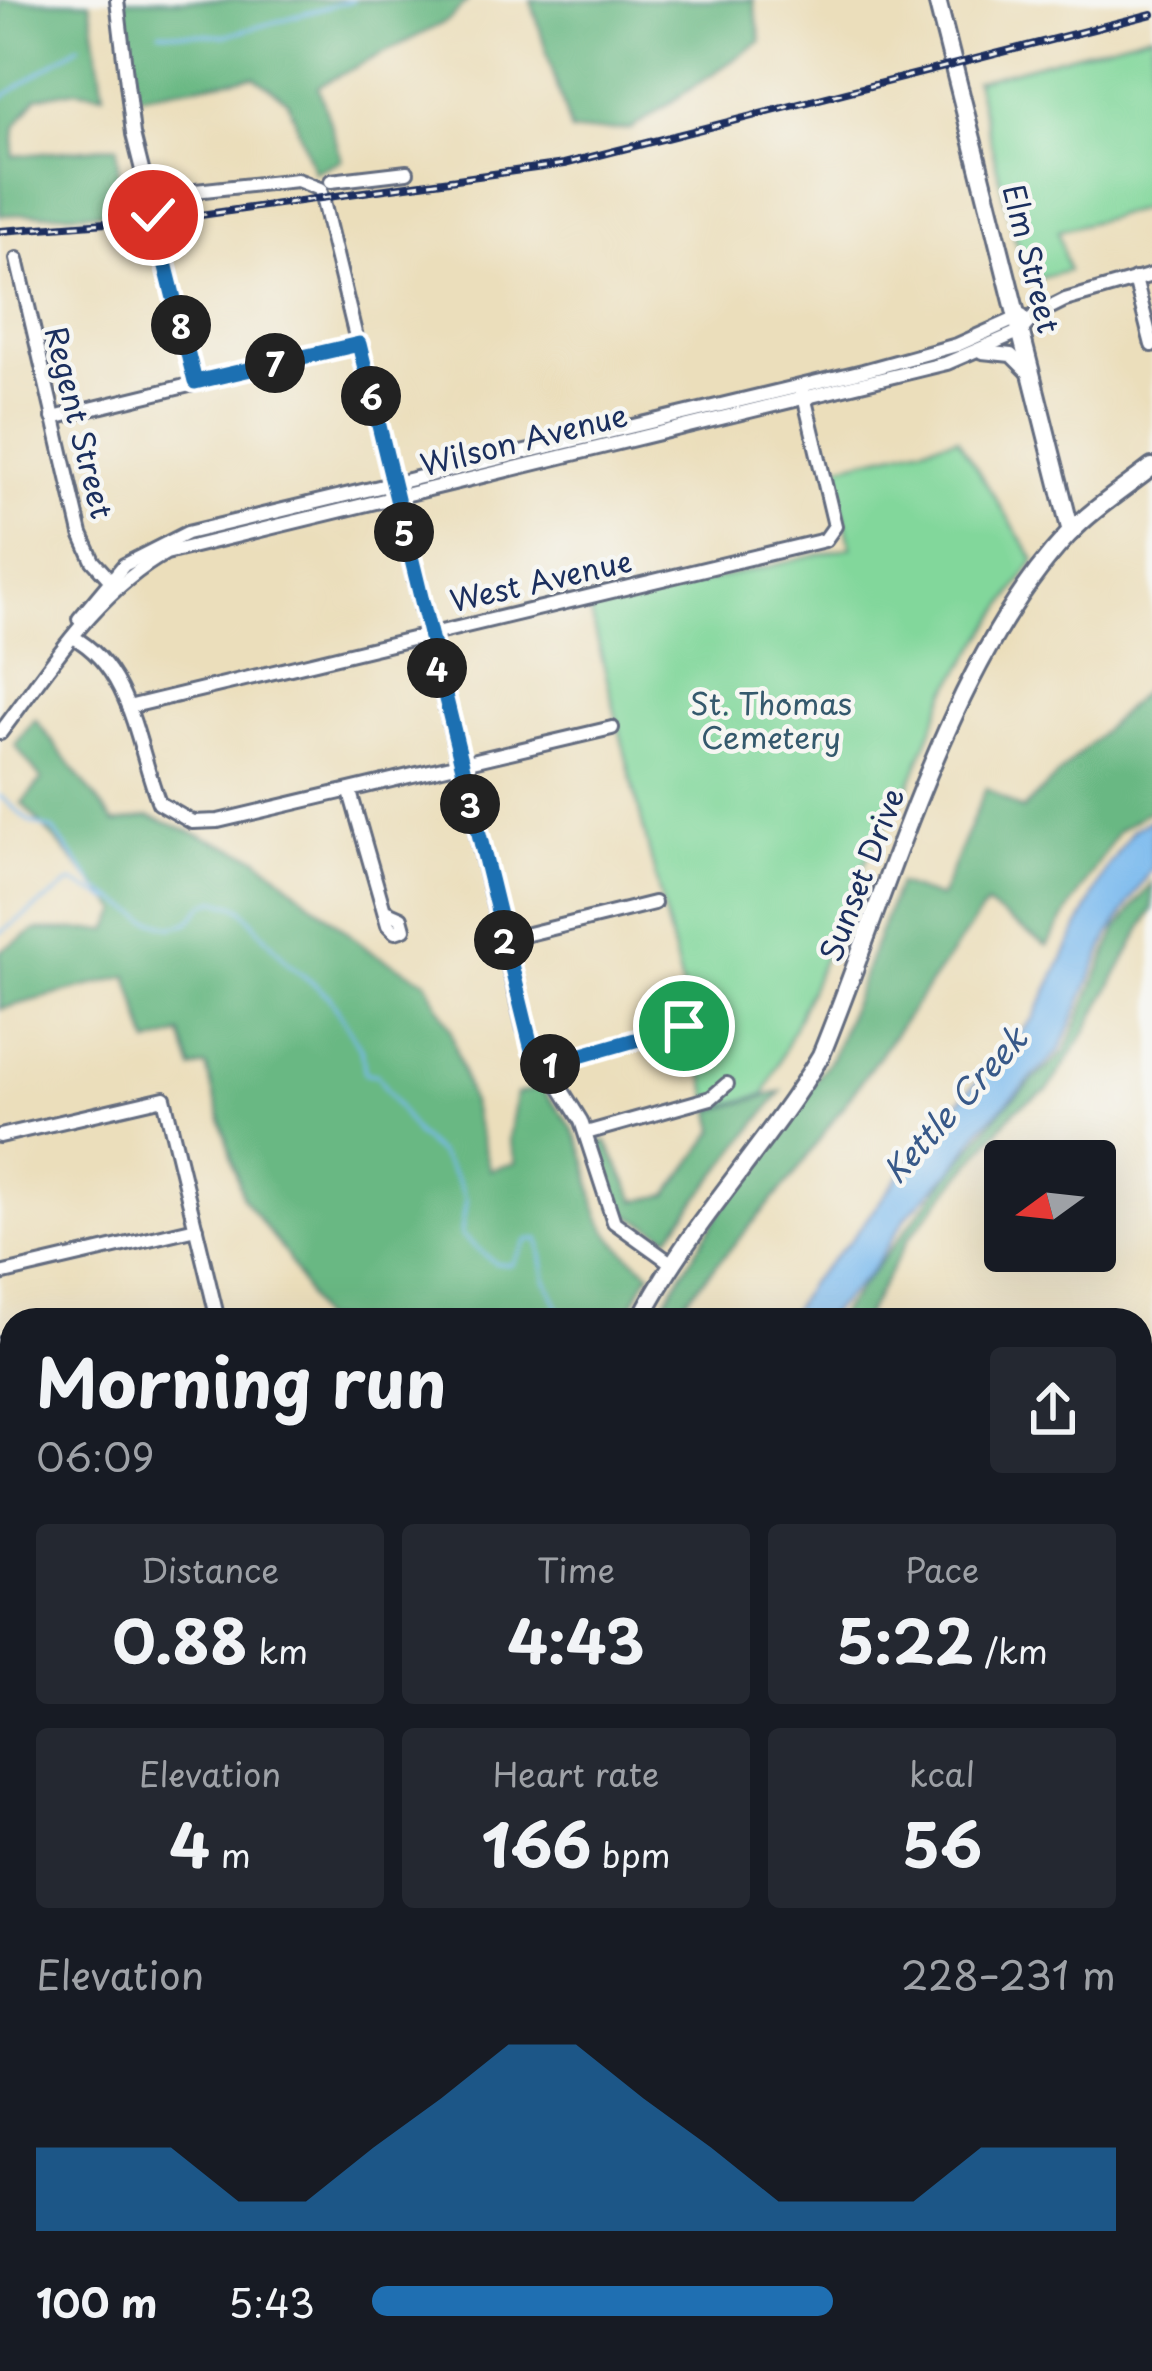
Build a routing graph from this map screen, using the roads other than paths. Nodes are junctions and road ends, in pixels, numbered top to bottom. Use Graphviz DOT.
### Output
graph roads {
  1 [pos="937,0"];
  2 [pos="115,4"];
  3 [pos="407,172"];
  4 [pos="324,183"];
  5 [pos="149,196"];
  6 [pos="17,259"];
  7 [pos="1152,274"];
  8 [pos="1135,279"];
  9 [pos="1025,321"];
  10 [pos="359,344"];
  11 [pos="1152,345"];
  12 [pos="975,352"];
  13 [pos="1032,376"];
  14 [pos="865,377"];
  15 [pos="195,382"];
  16 [pos="802,392"];
  17 [pos="53,418"];
  18 [pos="1152,467"];
  19 [pos="394,490"];
  20 [pos="1071,532"];
  21 [pos="113,584"];
  22 [pos="429,633"];
  23 [pos="73,637"];
  24 [pos="128,707"];
  25 [pos="612,728"];
  26 [pos="0,733"];
  27 [pos="460,765"];
  28 [pos="350,792"];
  29 [pos="654,903"];
  30 [pos="385,911"];
  31 [pos="504,940"];
  32 [pos="684,1026"];
  33 [pos="544,1066"];
  34 [pos="727,1084"];
  35 [pos="586,1132"];
  36 [pos="0,1136"];
  37 [pos="196,1228"];
  38 [pos="671,1263"];
  39 [pos="0,1274"];
  40 [pos="215,1308"];
  41 [pos="647,1308"];
  1 -- 9 [label="main road, Elm Street"];
  2 -- 5 [label="street"];
  3 -- 4 [label="street"];
  4 -- 5 [label="street"];
  4 -- 10 [label="street"];
  5 -- 15 [label="street"];
  6 -- 17 [label="street, Regent Street"];
  7 -- 8 [label="street, Wilson Avenue"];
  8 -- 9 [label="street, Wilson Avenue"];
  8 -- 11 [label="street"];
  9 -- 12 [label="street, Wilson Avenue"];
  9 -- 13 [label="main road, Elm Street"];
  9 -- 14 [label="street, Wilson Avenue"];
  10 -- 15 [label="street"];
  10 -- 19 [label="street"];
  12 -- 13 [label="street"];
  12 -- 14 [label="street, Wilson Avenue"];
  13 -- 20 [label="main road, Elm Street"];
  14 -- 16 [label="street, Wilson Avenue"];
  15 -- 17 [label="street"];
  16 -- 19 [label="street, Wilson Avenue"];
  16 -- 22 [label="street, West Avenue"];
  17 -- 21 [label="street, Regent Street"];
  18 -- 20 [label="main road, Sunset Drive"];
  19 -- 21 [label="street, Wilson Avenue"];
  19 -- 22 [label="street"];
  20 -- 38 [label="main road, Sunset Drive"];
  21 -- 23 [label="street, Wilson Avenue"];
  22 -- 24 [label="street, West Avenue"];
  22 -- 27 [label="street"];
  23 -- 24 [label="street"];
  23 -- 26 [label="street, Wilson Avenue"];
  24 -- 28 [label="street"];
  25 -- 27 [label="street"];
  27 -- 28 [label="street"];
  27 -- 31 [label="street"];
  28 -- 30 [label="street"];
  29 -- 31 [label="street"];
  31 -- 33 [label="street"];
  32 -- 33 [label="street"];
  33 -- 35 [label="street"];
  34 -- 35 [label="street"];
  35 -- 38 [label="street"];
  36 -- 37 [label="street"];
  37 -- 39 [label="street"];
  37 -- 40 [label="street"];
  38 -- 41 [label="main road, Sunset Drive"];
}
